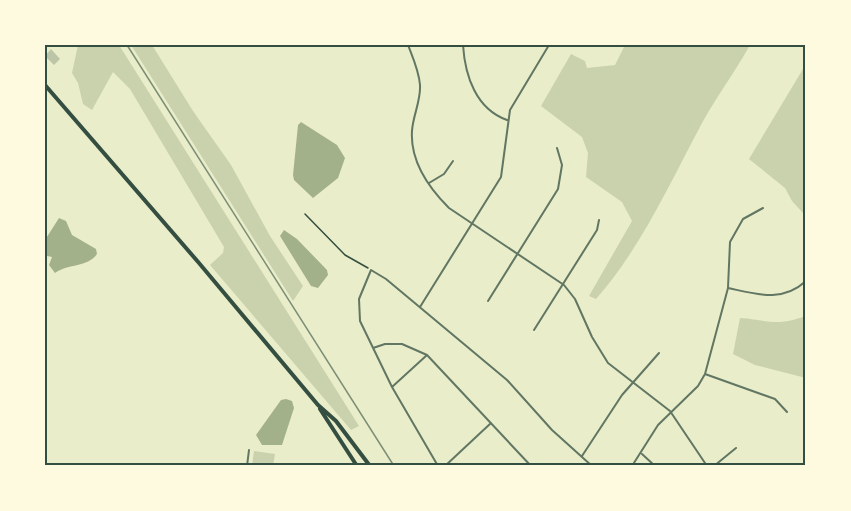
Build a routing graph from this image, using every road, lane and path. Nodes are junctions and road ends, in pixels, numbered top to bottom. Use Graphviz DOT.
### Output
graph roads {
  1 [pos="408,45"];
  2 [pos="463,45"];
  3 [pos="549,45"];
  4 [pos="45,86"];
  5 [pos="507,120"];
  6 [pos="557,148"];
  7 [pos="453,161"];
  8 [pos="429,183"];
  9 [pos="763,208"];
  10 [pos="305,214"];
  11 [pos="599,220"];
  12 [pos="473,225"];
  13 [pos="518,254"];
  14 [pos="371,270"];
  15 [pos="806,281"];
  16 [pos="564,285"];
  17 [pos="728,288"];
  18 [pos="488,301"];
  19 [pos="420,307"];
  20 [pos="534,330"];
  21 [pos="372,348"];
  22 [pos="659,353"];
  23 [pos="427,355"];
  24 [pos="705,374"];
  25 [pos="633,382"];
  26 [pos="392,387"];
  27 [pos="318,405"];
  28 [pos="670,411"];
  29 [pos="787,412"];
  30 [pos="491,423"];
  31 [pos="736,448"];
  32 [pos="249,450"];
  33 [pos="642,454"];
  34 [pos="582,457"];
  35 [pos="247,466"];
  36 [pos="357,466"];
  37 [pos="369,466"];
  38 [pos="438,466"];
  39 [pos="445,466"];
  40 [pos="531,466"];
  41 [pos="592,466"];
  42 [pos="632,466"];
  43 [pos="655,466"];
  44 [pos="707,466"];
  45 [pos="714,466"];
  1 -- 8 [label="street"];
  2 -- 5 [label="street"];
  3 -- 5 [label="street"];
  4 -- 27 [label="main road"];
  5 -- 12 [label="street"];
  6 -- 13 [label="street"];
  7 -- 8 [label="street"];
  8 -- 12 [label="street"];
  9 -- 17 [label="street"];
  10 -- 14 [label="path"];
  11 -- 16 [label="street"];
  12 -- 13 [label="street"];
  12 -- 19 [label="street"];
  13 -- 16 [label="street"];
  13 -- 18 [label="street"];
  14 -- 19 [label="street"];
  14 -- 21 [label="street"];
  15 -- 17 [label="street"];
  16 -- 20 [label="street"];
  16 -- 25 [label="street"];
  17 -- 24 [label="street"];
  19 -- 34 [label="street"];
  21 -- 23 [label="street"];
  21 -- 26 [label="street"];
  22 -- 25 [label="street"];
  23 -- 26 [label="street"];
  23 -- 30 [label="street"];
  24 -- 28 [label="street"];
  24 -- 29 [label="street"];
  25 -- 28 [label="street"];
  25 -- 34 [label="street"];
  26 -- 38 [label="street"];
  27 -- 36 [label="main road"];
  27 -- 37 [label="main road"];
  28 -- 33 [label="street"];
  28 -- 44 [label="street"];
  30 -- 39 [label="street"];
  30 -- 40 [label="street"];
  31 -- 45 [label="street"];
  32 -- 35 [label="street"];
  33 -- 42 [label="street"];
  33 -- 43 [label="street"];
  34 -- 41 [label="street"];
}
